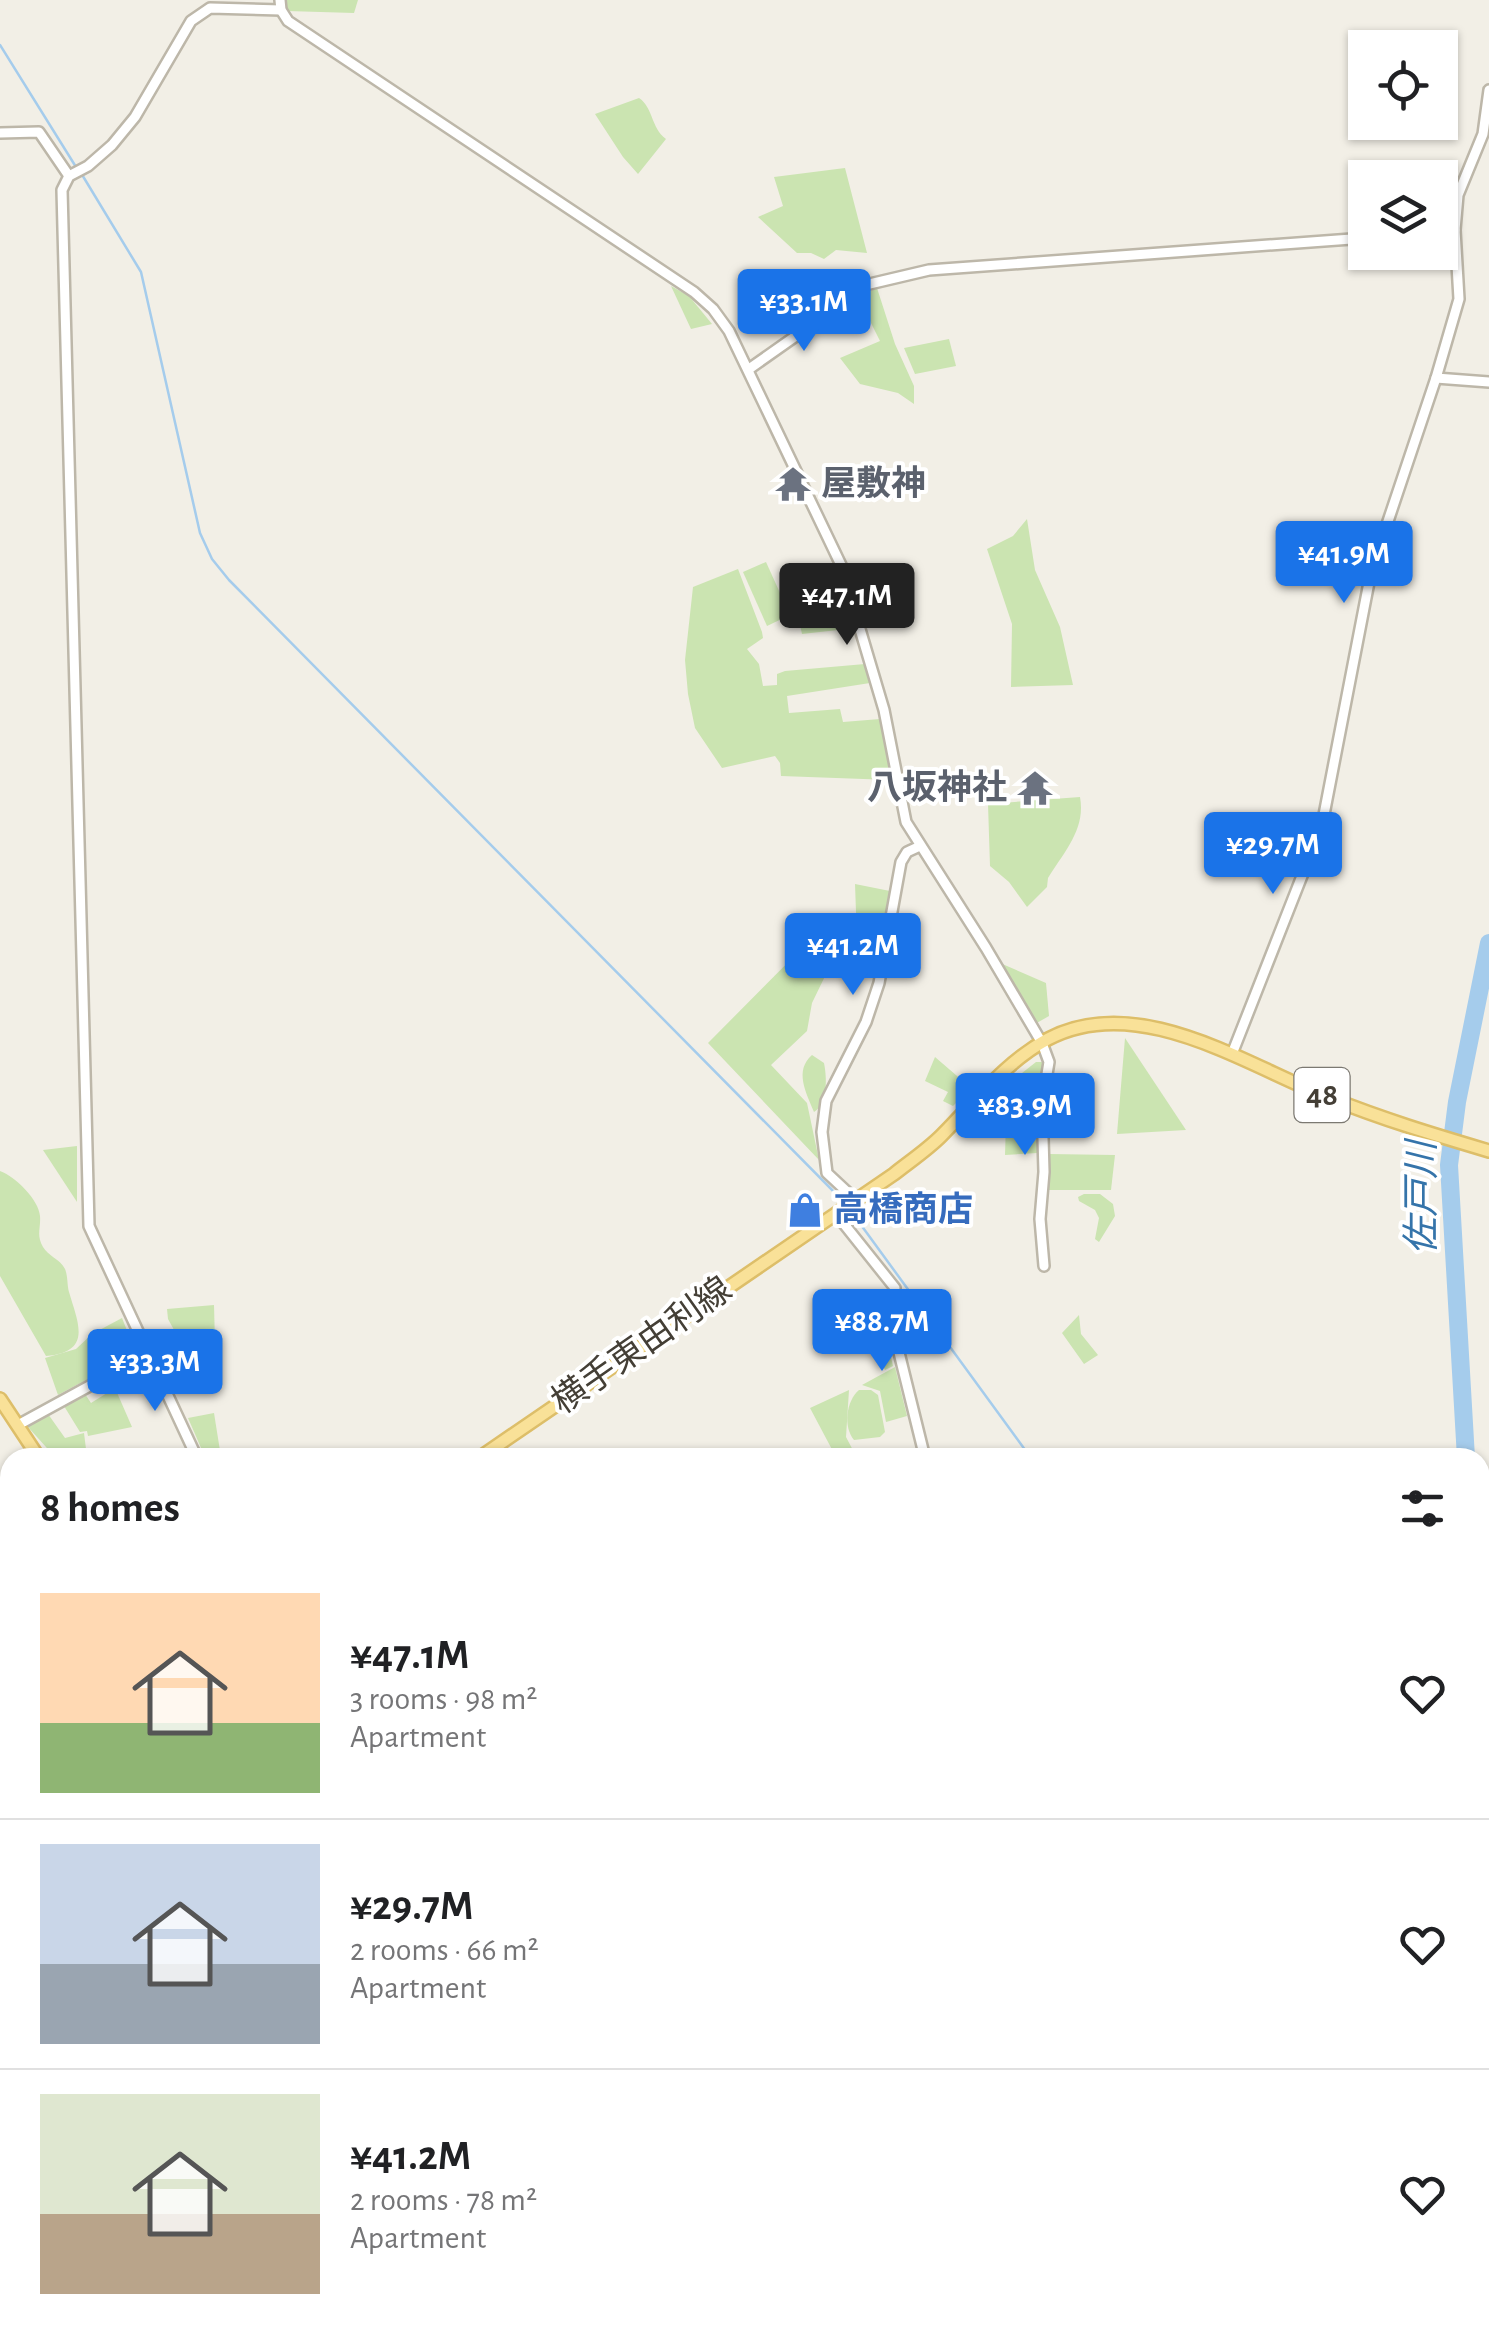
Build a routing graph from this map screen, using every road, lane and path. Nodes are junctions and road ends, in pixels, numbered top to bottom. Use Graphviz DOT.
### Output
graph roads {
  1 [pos="210,4"];
  2 [pos="281,5"];
  3 [pos="1489,90"];
  4 [pos="0,133"];
  5 [pos="71,175"];
  6 [pos="1458,195"];
  7 [pos="1348,239"];
  8 [pos="1457,270"];
  9 [pos="749,369"];
  10 [pos="1436,378"];
  11 [pos="1489,382"];
  12 [pos="920,846"];
  13 [pos="1042,1043"];
  14 [pos="1232,1054"];
  15 [pos="1487,1151"];
  16 [pos="857,1200"];
  17 [pos="836,1214"];
  18 [pos="1044,1266"];
  19 [pos="148,1354"];
  20 [pos="0,1399"];
  21 [pos="18,1426"];
  22 [pos="498,1445"];
  23 [pos="32,1448"];
  24 [pos="192,1448"];
  25 [pos="494,1448"];
  26 [pos="499,1448"];
  27 [pos="923,1448"];
  1 -- 2 [label="street"];
  1 -- 5 [label="street"];
  2 -- 9 [label="street"];
  3 -- 6 [label="street"];
  4 -- 5 [label="street"];
  5 -- 19 [label="street"];
  7 -- 9 [label="street"];
  8 -- 10 [label="street"];
  9 -- 12 [label="street"];
  10 -- 11 [label="street"];
  10 -- 14 [label="street"];
  12 -- 13 [label="street"];
  12 -- 16 [label="street"];
  13 -- 14 [label="main road, 横手東由利線 / 48"];
  13 -- 16 [label="main road, 横手東由利線 / 48"];
  13 -- 18 [label="street"];
  14 -- 15 [label="main road, 横手東由利線 / 48"];
  16 -- 17 [label="main road, 横手東由利線 / 48"];
  17 -- 22 [label="main road, 横手東由利線 / 48"];
  17 -- 27 [label="street"];
  19 -- 21 [label="street"];
  19 -- 24 [label="street"];
  20 -- 21 [label="main road"];
  21 -- 23 [label="main road"];
  22 -- 25 [label="main road, 横手東由利線 / 48"];
  22 -- 26 [label="street"];
}
